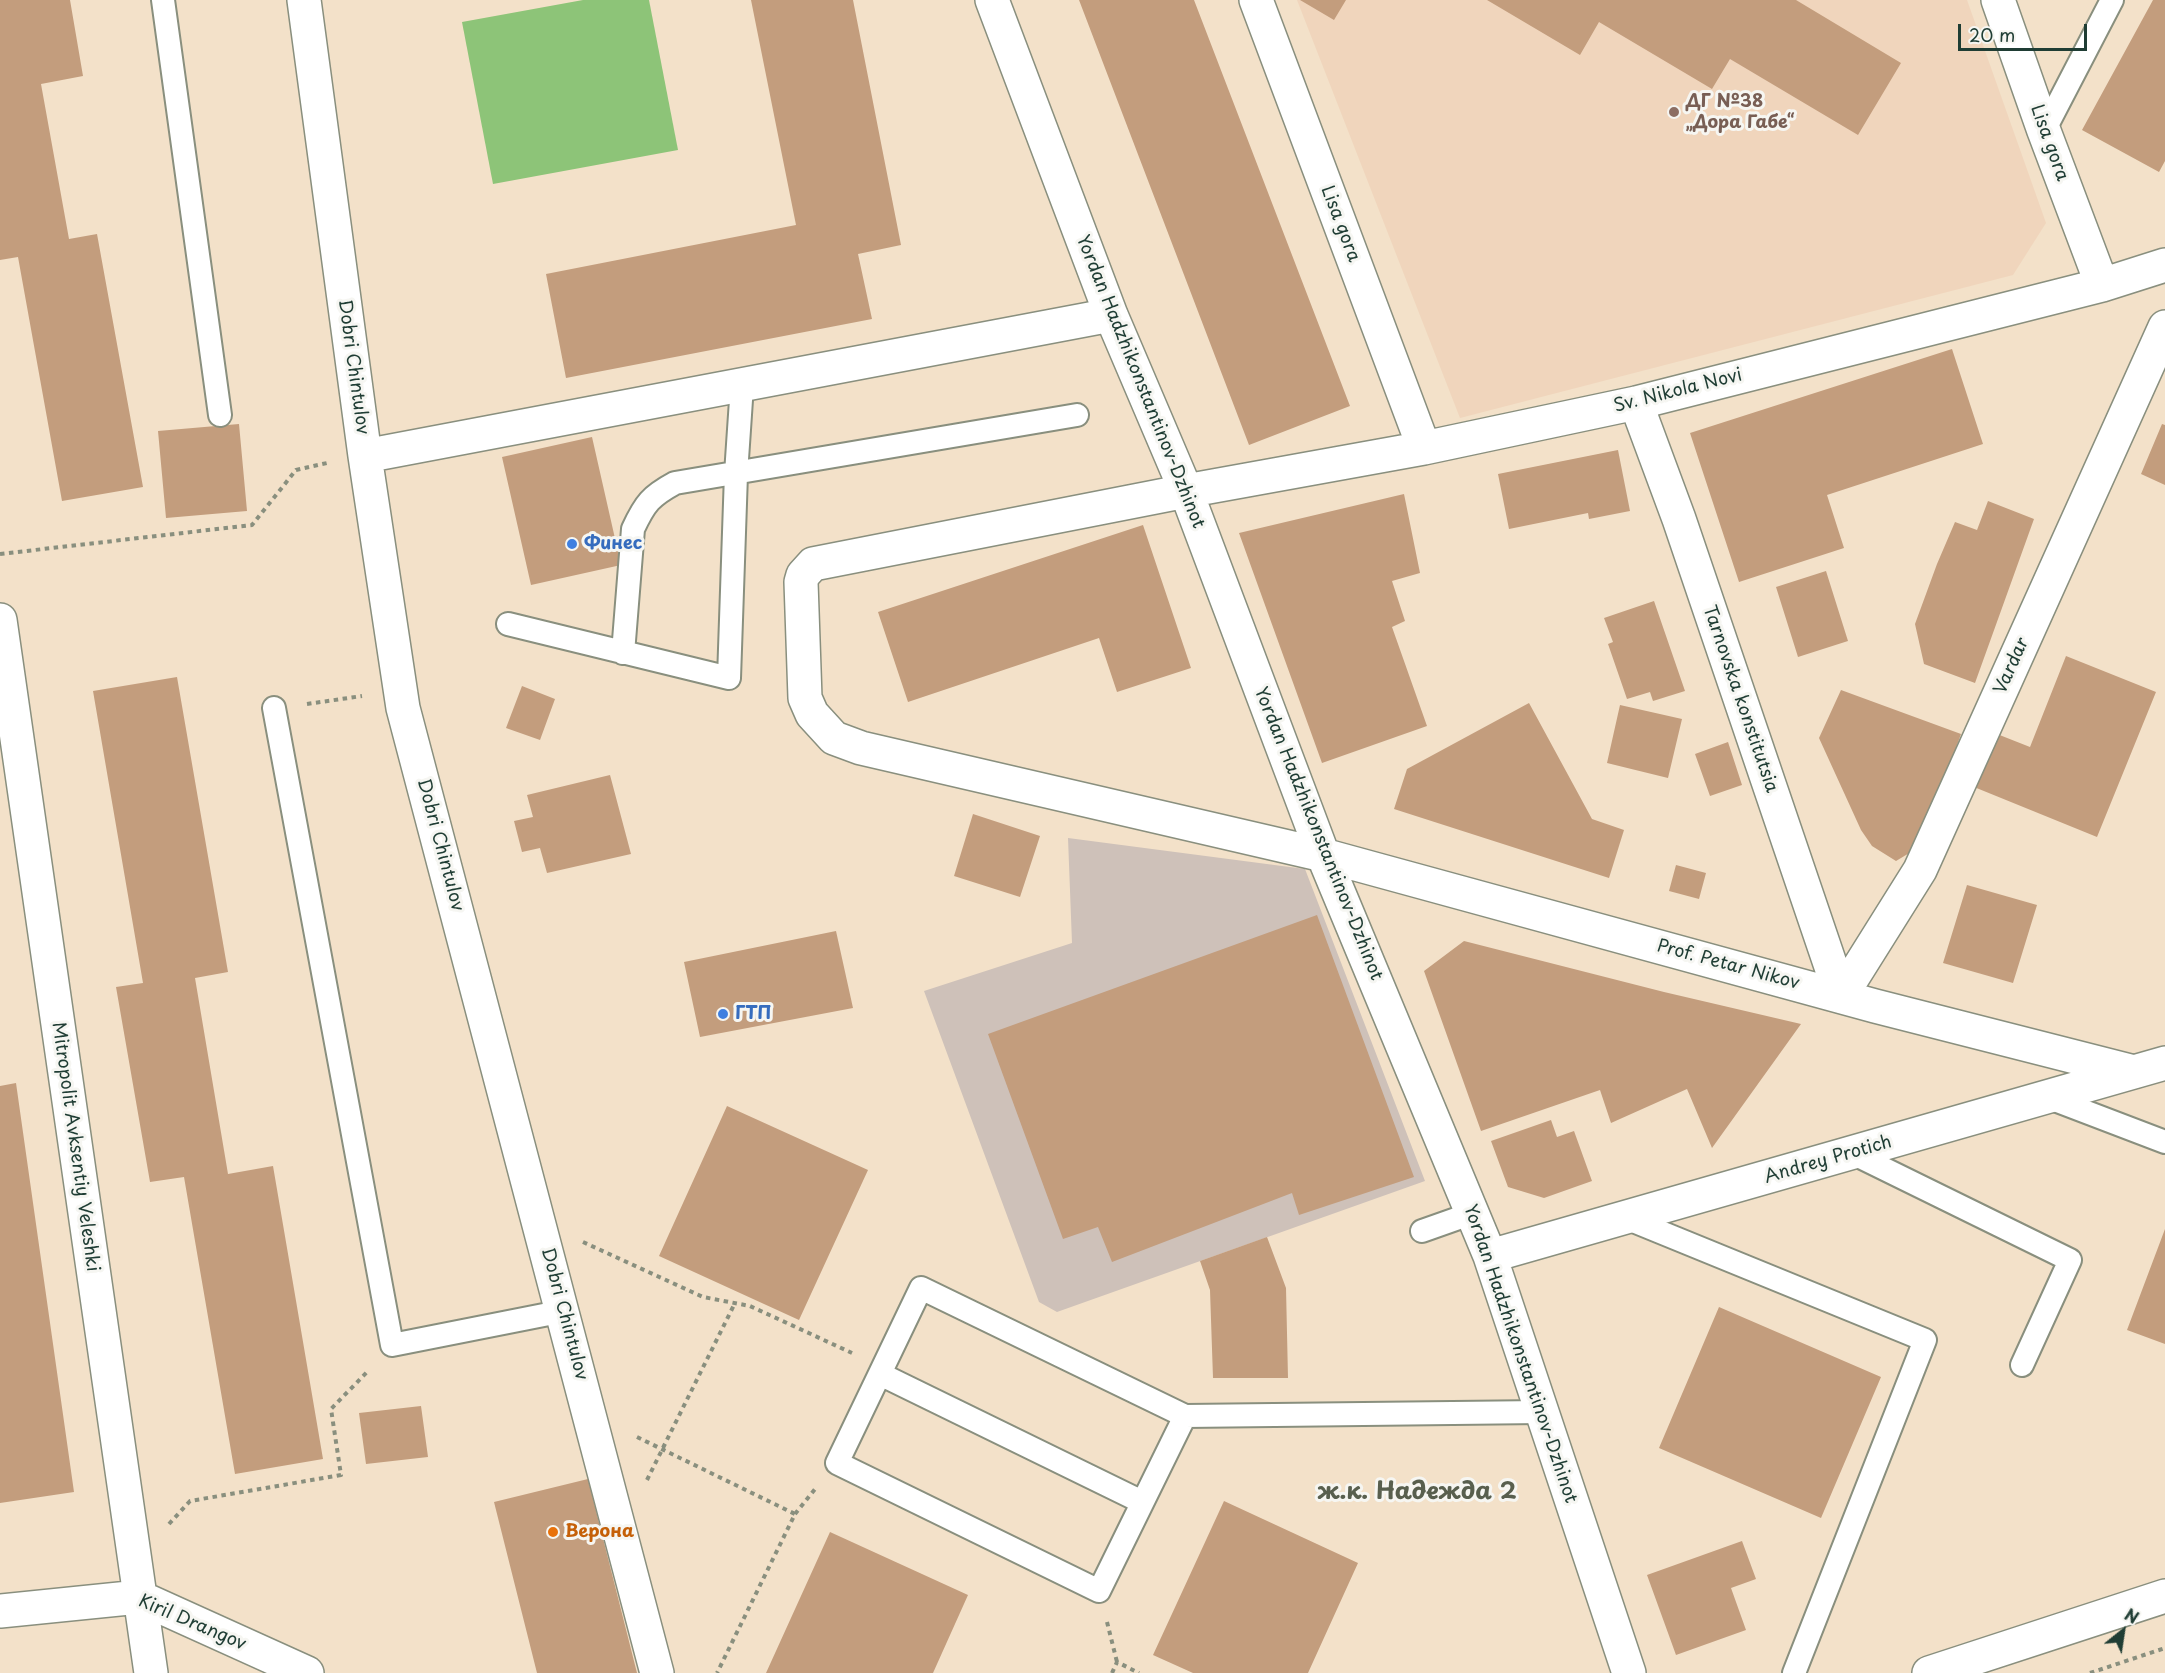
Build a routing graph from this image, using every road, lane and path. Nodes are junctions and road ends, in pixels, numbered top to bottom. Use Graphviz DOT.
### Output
graph roads {
  1 [pos="163,0"];
  2 [pos="304,0"];
  3 [pos="992,0"];
  4 [pos="1256,0"];
  5 [pos="1998,0"];
  6 [pos="2112,0"];
  7 [pos="2044,130"];
  8 [pos="2165,265"];
  9 [pos="2102,285"];
  10 [pos="1110,315"];
  11 [pos="2165,327"];
  12 [pos="742,385"];
  13 [pos="1636,402"];
  14 [pos="220,415"];
  15 [pos="1077,415"];
  16 [pos="1424,448"];
  17 [pos="365,456"];
  18 [pos="736,474"];
  19 [pos="1186,492"];
  20 [pos="0,554"];
  21 [pos="0,620"];
  22 [pos="508,624"];
  23 [pos="623,653"];
  24 [pos="401,691"];
  25 [pos="274,708"];
  26 [pos="1323,855"];
  27 [pos="1841,996"];
  28 [pos="2165,1063"];
  29 [pos="2134,1072"];
  30 [pos="2047,1098"];
  31 [pos="2165,1142"];
  32 [pos="1852,1153"];
  33 [pos="1473,1213"];
  34 [pos="1626,1218"];
  35 [pos="540,1222"];
  36 [pos="1422,1231"];
  37 [pos="1490,1256"];
  38 [pos="735,1303"];
  39 [pos="564,1311"];
  40 [pos="392,1345"];
  41 [pos="2022,1365"];
  42 [pos="882,1371"];
  43 [pos="1542,1412"];
  44 [pos="590,1414"];
  45 [pos="1185,1416"];
  46 [pos="663,1449"];
  47 [pos="1142,1502"];
  48 [pos="621,1532"];
  49 [pos="134,1562"];
  50 [pos="1099,1591"];
  51 [pos="2165,1596"];
  52 [pos="139,1597"];
  53 [pos="0,1611"];
  54 [pos="2165,1648"];
  55 [pos="1117,1662"];
  56 [pos="151,1673"];
  57 [pos="307,1673"];
  58 [pos="657,1673"];
  59 [pos="717,1673"];
  60 [pos="1112,1673"];
  61 [pos="1139,1673"];
  62 [pos="1629,1673"];
  63 [pos="1794,1673"];
  64 [pos="1929,1673"];
  65 [pos="2090,1673"];
  1 -- 14 [label="lane"];
  2 -- 17 [label="street, Dobri Chintulov"];
  3 -- 10 [label="street, Yordan Hadzhikonstantinov-Dzhinot"];
  4 -- 16 [label="street, Lisa gora"];
  5 -- 7 [label="street, Lisa gora"];
  6 -- 7 [label="lane"];
  7 -- 9 [label="street, Lisa gora"];
  8 -- 9 [label="street, Sv. Nikola Novi"];
  9 -- 13 [label="street, Sv. Nikola Novi"];
  10 -- 12 [label="street"];
  10 -- 19 [label="street, Yordan Hadzhikonstantinov-Dzhinot"];
  11 -- 27 [label="street, Vardar"];
  12 -- 17 [label="street"];
  12 -- 18 [label="lane"];
  13 -- 16 [label="street, Sv. Nikola Novi"];
  13 -- 27 [label="street, Tarnovska konstitutsia"];
  15 -- 18 [label="lane"];
  16 -- 19 [label="street, Sv. Nikola Novi"];
  17 -- 20 [label="path"];
  17 -- 24 [label="street, Dobri Chintulov"];
  18 -- 23 [label="lane"];
  18 -- 23 [label="lane"];
  19 -- 26 [label="street, Yordan Hadzhikonstantinov-Dzhinot"];
  19 -- 26 [label="street, Prof. Petar Nikov"];
  21 -- 49 [label="street, Mitropolit Avksentiy Veleshki"];
  22 -- 23 [label="lane"];
  24 -- 25 [label="path"];
  24 -- 35 [label="street, Dobri Chintulov"];
  25 -- 40 [label="lane"];
  26 -- 27 [label="street, Prof. Petar Nikov"];
  26 -- 33 [label="street, Yordan Hadzhikonstantinov-Dzhinot"];
  27 -- 29 [label="street, Prof. Petar Nikov"];
  28 -- 29 [label="street, Andrey Protich"];
  29 -- 30 [label="street, Andrey Protich"];
  30 -- 31 [label="lane"];
  30 -- 32 [label="street, Andrey Protich"];
  32 -- 34 [label="street, Andrey Protich"];
  32 -- 41 [label="lane"];
  33 -- 36 [label="lane"];
  33 -- 37 [label="street, Yordan Hadzhikonstantinov-Dzhinot"];
  34 -- 37 [label="street, Andrey Protich"];
  34 -- 63 [label="lane"];
  35 -- 38 [label="path"];
  35 -- 39 [label="street, Dobri Chintulov"];
  37 -- 43 [label="street, Yordan Hadzhikonstantinov-Dzhinot"];
  38 -- 42 [label="path"];
  38 -- 46 [label="path"];
  39 -- 40 [label="lane"];
  39 -- 44 [label="street, Dobri Chintulov"];
  40 -- 49 [label="path"];
  42 -- 45 [label="lane"];
  42 -- 47 [label="lane"];
  42 -- 50 [label="lane"];
  43 -- 45 [label="lane"];
  43 -- 62 [label="street, Yordan Hadzhikonstantinov-Dzhinot"];
  44 -- 46 [label="path"];
  44 -- 48 [label="street, Dobri Chintulov"];
  45 -- 47 [label="lane"];
  46 -- 48 [label="path"];
  46 -- 59 [label="path"];
  47 -- 50 [label="lane"];
  48 -- 58 [label="street, Dobri Chintulov"];
  49 -- 52 [label="street, Mitropolit Avksentiy Veleshki"];
  50 -- 55 [label="path"];
  51 -- 64 [label="street"];
  52 -- 53 [label="street, Kiril Drangov"];
  52 -- 56 [label="street, Mitropolit Avksentiy Veleshki"];
  52 -- 57 [label="street, Kiril Drangov"];
  54 -- 65 [label="path"];
  55 -- 60 [label="path"];
  55 -- 61 [label="path"];
}
